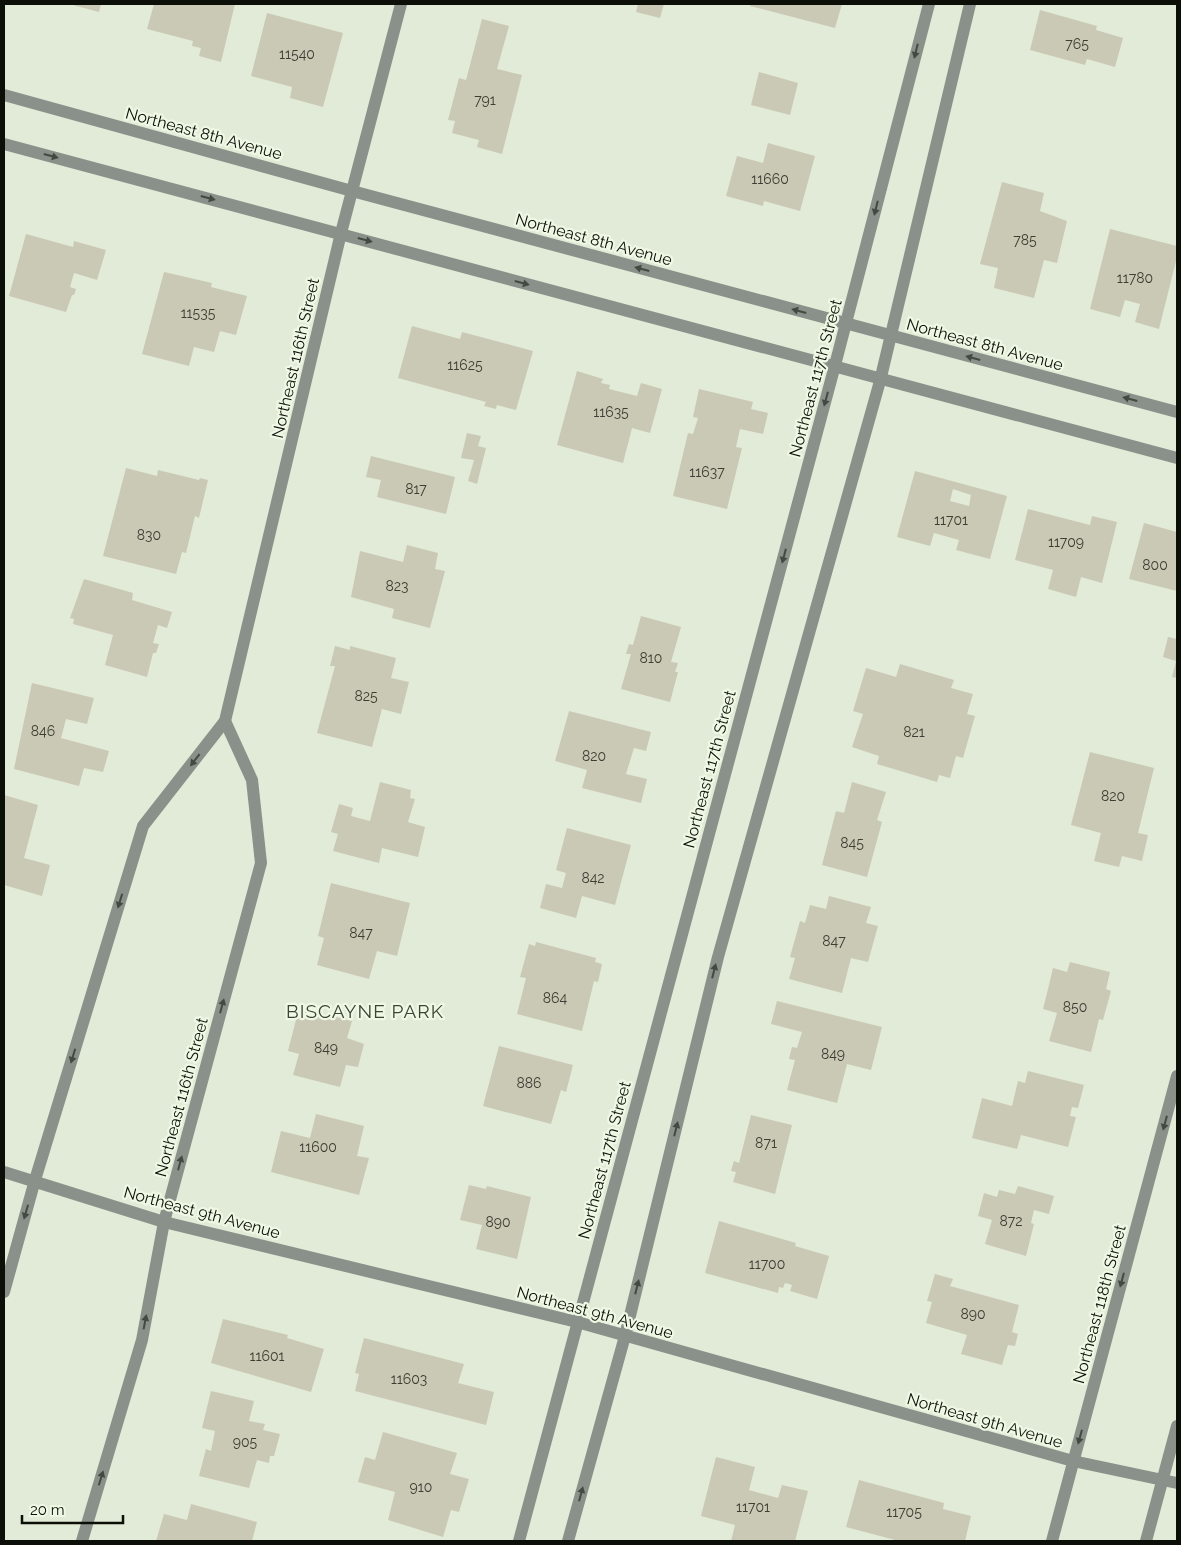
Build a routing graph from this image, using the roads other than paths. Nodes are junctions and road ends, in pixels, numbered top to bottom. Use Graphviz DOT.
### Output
graph roads {
  1 [pos="401,4"];
  2 [pos="928,4"];
  3 [pos="970,4"];
  4 [pos="4,95"];
  5 [pos="4,144"];
  6 [pos="352,191"];
  7 [pos="341,233"];
  8 [pos="846,324"];
  9 [pos="890,336"];
  10 [pos="834,369"];
  11 [pos="880,381"];
  12 [pos="1177,412"];
  13 [pos="1177,458"];
  14 [pos="225,721"];
  15 [pos="1177,1076"];
  16 [pos="4,1172"];
  17 [pos="35,1180"];
  18 [pos="164,1222"];
  19 [pos="4,1292"];
  20 [pos="577,1322"];
  21 [pos="625,1336"];
  22 [pos="1177,1426"];
  23 [pos="1073,1461"];
  24 [pos="1162,1479"];
  25 [pos="1177,1483"];
  26 [pos="82,1541"];
  27 [pos="519,1541"];
  28 [pos="568,1541"];
  29 [pos="1052,1541"];
  30 [pos="1146,1541"];
  1 -- 6 [label="street, Northeast 116th Street"];
  2 -- 8 [label="street, Northeast 117th Street, one-way"];
  3 -- 9 [label="street"];
  4 -- 6 [label="street, Northeast 8th Avenue"];
  5 -- 7 [label="street, one-way"];
  6 -- 7 [label="street, Northeast 116th Street"];
  8 -- 6 [label="street, Northeast 8th Avenue, one-way"];
  7 -- 10 [label="street, one-way"];
  7 -- 14 [label="street, Northeast 116th Street"];
  8 -- 9 [label="street, Northeast 8th Avenue"];
  8 -- 10 [label="street, Northeast 117th Street"];
  9 -- 11 [label="street"];
  12 -- 9 [label="street, Northeast 8th Avenue, one-way"];
  10 -- 11 [label="street"];
  10 -- 20 [label="street, Northeast 117th Street, one-way"];
  11 -- 13 [label="street"];
  21 -- 11 [label="street, one-way"];
  14 -- 17 [label="street, Northeast 116th Street, one-way"];
  18 -- 14 [label="street, Northeast 116th Street, one-way"];
  15 -- 23 [label="street, Northeast 118th Street, one-way"];
  16 -- 17 [label="street, Northeast 9th Avenue"];
  17 -- 18 [label="street, Northeast 9th Avenue"];
  17 -- 19 [label="street, Northeast 116th Street, one-way"];
  18 -- 20 [label="street, Northeast 9th Avenue"];
  26 -- 18 [label="street, Northeast 116th Street, one-way"];
  20 -- 21 [label="street, Northeast 9th Avenue"];
  20 -- 27 [label="street, Northeast 117th Street"];
  21 -- 23 [label="street, Northeast 9th Avenue"];
  28 -- 21 [label="street, one-way"];
  22 -- 24 [label="street"];
  23 -- 24 [label="street, Northeast 9th Avenue"];
  23 -- 29 [label="street, Northeast 118th Street"];
  24 -- 25 [label="street, Northeast 9th Avenue"];
  24 -- 30 [label="street"];
}
